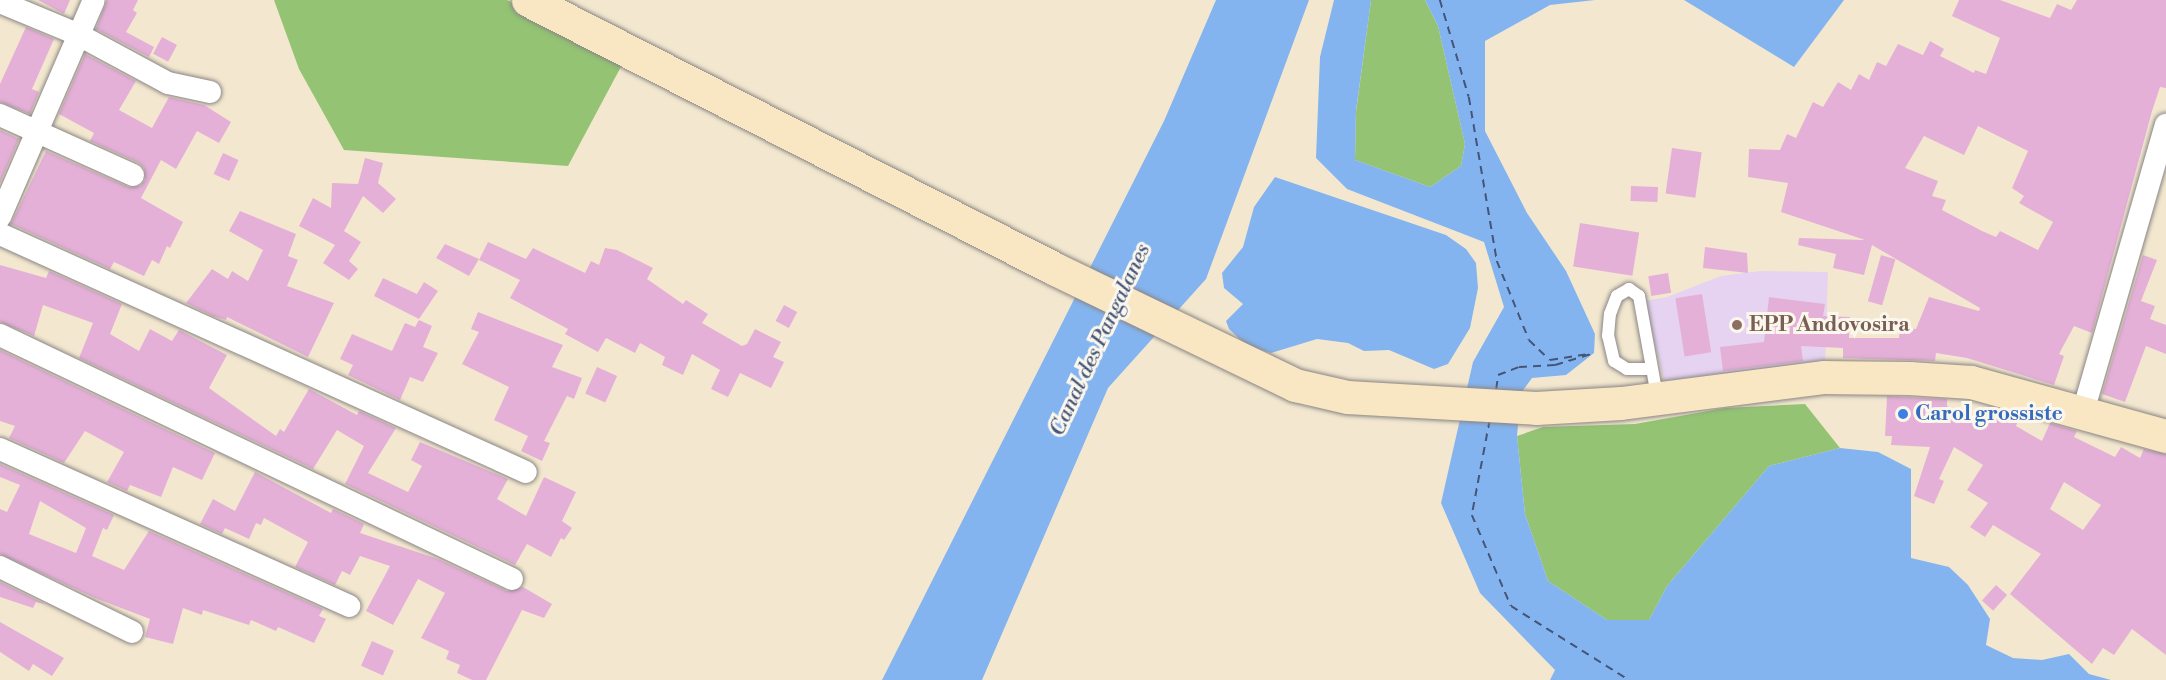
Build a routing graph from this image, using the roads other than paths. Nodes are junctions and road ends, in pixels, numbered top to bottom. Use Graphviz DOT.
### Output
graph roads {
  1 [pos="94,0"];
  2 [pos="528,0"];
  3 [pos="0,2"];
  4 [pos="77,34"];
  5 [pos="210,92"];
  6 [pos="0,115"];
  7 [pos="2166,125"];
  8 [pos="37,132"];
  9 [pos="133,175"];
  10 [pos="0,217"];
  11 [pos="0,234"];
  12 [pos="0,335"];
  13 [pos="1654,383"];
  14 [pos="2084,412"];
  15 [pos="2166,436"];
  16 [pos="0,449"];
  17 [pos="526,472"];
  18 [pos="0,567"];
  19 [pos="512,579"];
  20 [pos="349,606"];
  21 [pos="132,632"];
  1 -- 4 [label="street"];
  2 -- 13 [label="street"];
  3 -- 4 [label="street"];
  4 -- 5 [label="street"];
  4 -- 8 [label="street"];
  6 -- 8 [label="street"];
  7 -- 14 [label="street"];
  8 -- 9 [label="street"];
  8 -- 10 [label="street"];
  11 -- 17 [label="street"];
  12 -- 19 [label="street"];
  13 -- 13 [label="lane"];
  13 -- 14 [label="street"];
  14 -- 15 [label="street"];
  16 -- 20 [label="street"];
  18 -- 21 [label="street"];
}
